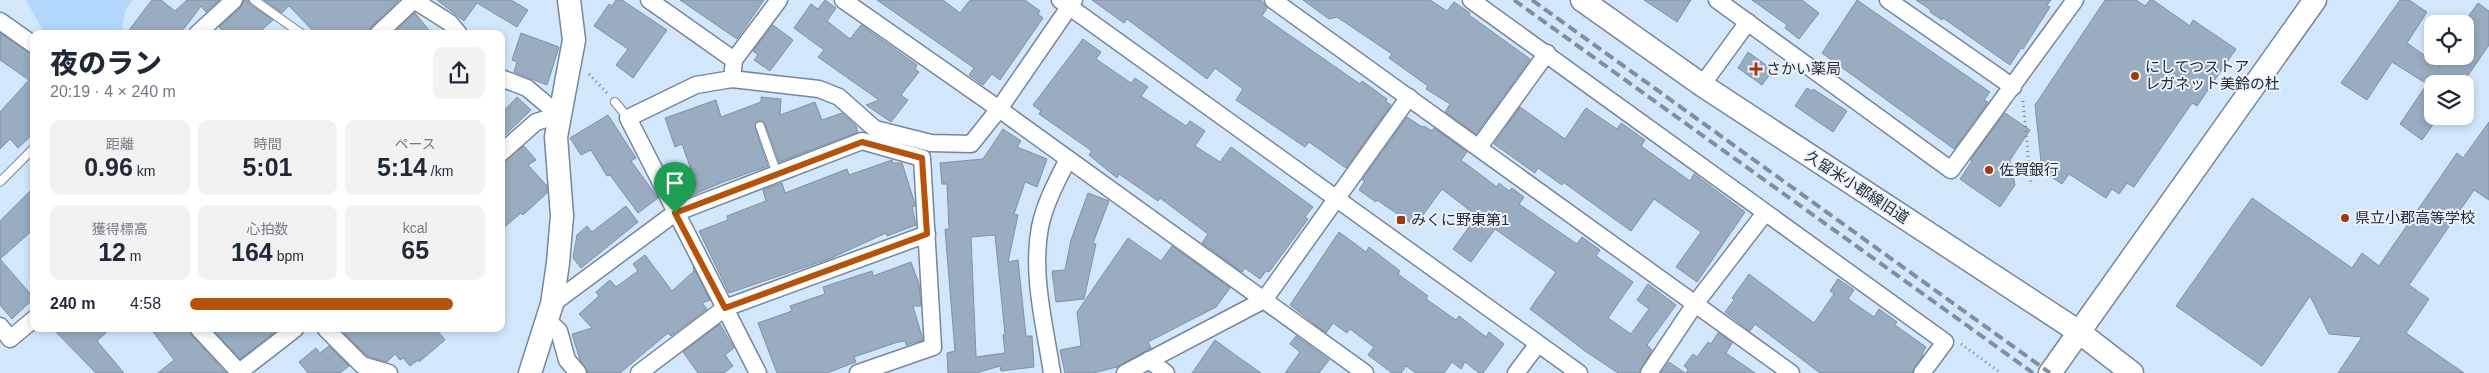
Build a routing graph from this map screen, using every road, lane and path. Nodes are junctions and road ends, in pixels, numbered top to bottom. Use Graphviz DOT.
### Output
graph roads {
  1 [pos="234,0"];
  2 [pos="254,0"];
  3 [pos="414,0"];
  4 [pos="569,0"];
  5 [pos="649,0"];
  6 [pos="779,0"];
  7 [pos="843,0"];
  8 [pos="1273,0"];
  9 [pos="1471,0"];
  10 [pos="1582,0"];
  11 [pos="1717,0"];
  12 [pos="1888,0"];
  13 [pos="2074,0"];
  14 [pos="2315,0"];
  15 [pos="1068,2"];
  16 [pos="0,21"];
  17 [pos="1748,22"];
  18 [pos="200,30"];
  19 [pos="296,30"];
  20 [pos="382,30"];
  21 [pos="456,30"];
  22 [pos="30,42"];
  23 [pos="1547,53"];
  24 [pos="571,60"];
  25 [pos="734,60"];
  26 [pos="732,79"];
  27 [pos="505,80"];
  28 [pos="1702,85"];
  29 [pos="2018,91"];
  30 [pos="1409,97"];
  31 [pos="615,102"];
  32 [pos="999,109"];
  33 [pos="559,115"];
  34 [pos="628,118"];
  35 [pos="760,126"];
  36 [pos="1479,147"];
  37 [pos="505,150"];
  38 [pos="30,152"];
  39 [pos="1068,159"];
  40 [pos="777,174"];
  41 [pos="0,182"];
  42 [pos="2031,185"];
  43 [pos="1336,199"];
  44 [pos="675,213"];
  45 [pos="1765,213"];
  46 [pos="927,234"];
  47 [pos="1264,300"];
  48 [pos="1695,304"];
  49 [pos="725,308"];
  50 [pos="550,312"];
  51 [pos="30,321"];
  52 [pos="202,332"];
  53 [pos="291,332"];
  54 [pos="329,332"];
  55 [pos="2079,332"];
  56 [pos="3,338"];
  57 [pos="1538,344"];
  58 [pos="1149,360"];
  59 [pos="238,373"];
  60 [pos="390,373"];
  61 [pos="530,373"];
  62 [pos="578,373"];
  63 [pos="639,373"];
  64 [pos="758,373"];
  65 [pos="858,373"];
  66 [pos="1052,373"];
  67 [pos="1125,373"];
  68 [pos="1166,373"];
  69 [pos="1365,373"];
  70 [pos="1516,373"];
  71 [pos="1579,373"];
  72 [pos="1649,373"];
  73 [pos="1791,373"];
  74 [pos="1922,373"];
  75 [pos="2050,373"];
  76 [pos="2132,373"];
  1 -- 18 [label="street"];
  2 -- 19 [label="lane"];
  3 -- 20 [label="street"];
  3 -- 21 [label="street"];
  4 -- 24 [label="street"];
  5 -- 25 [label="street"];
  6 -- 25 [label="street"];
  7 -- 32 [label="street"];
  8 -- 30 [label="street"];
  9 -- 23 [label="street"];
  10 -- 28 [label="street, 久留米小郡線旧道"];
  11 -- 17 [label="street"];
  12 -- 29 [label="street"];
  13 -- 29 [label="street"];
  14 -- 55 [label="street"];
  15 -- 32 [label="street"];
  15 -- 43 [label="street"];
  16 -- 22 [label="street"];
  17 -- 28 [label="street"];
  17 -- 29 [label="street"];
  23 -- 36 [label="street"];
  23 -- 45 [label="street"];
  24 -- 31 [label="path"];
  24 -- 33 [label="street"];
  25 -- 26 [label="street"];
  26 -- 32 [label="street"];
  26 -- 34 [label="street"];
  27 -- 33 [label="street"];
  28 -- 55 [label="street, 久留米小郡線旧道"];
  29 -- 42 [label="path"];
  30 -- 36 [label="street"];
  30 -- 43 [label="street"];
  31 -- 34 [label="lane"];
  32 -- 39 [label="street"];
  33 -- 37 [label="street"];
  33 -- 50 [label="street"];
  34 -- 44 [label="street"];
  35 -- 40 [label="lane"];
  36 -- 48 [label="street"];
  38 -- 41 [label="lane"];
  39 -- 47 [label="street"];
  39 -- 66 [label="street"];
  40 -- 44 [label="street"];
  40 -- 46 [label="street"];
  43 -- 47 [label="street"];
  43 -- 57 [label="street"];
  44 -- 49 [label="street"];
  44 -- 50 [label="street"];
  45 -- 48 [label="street"];
  45 -- 74 [label="street"];
  46 -- 49 [label="street"];
  46 -- 65 [label="street"];
  47 -- 58 [label="street"];
  47 -- 69 [label="street"];
  48 -- 72 [label="street"];
  48 -- 73 [label="street"];
  49 -- 63 [label="street"];
  49 -- 64 [label="street"];
  50 -- 61 [label="street"];
  50 -- 62 [label="street"];
  51 -- 56 [label="street"];
  52 -- 59 [label="street"];
  53 -- 59 [label="street"];
  54 -- 60 [label="street"];
  55 -- 75 [label="street"];
  55 -- 76 [label="street, 久留米小郡線旧道"];
  57 -- 70 [label="street"];
  57 -- 71 [label="street"];
  58 -- 67 [label="street"];
  58 -- 68 [label="street"];
}
